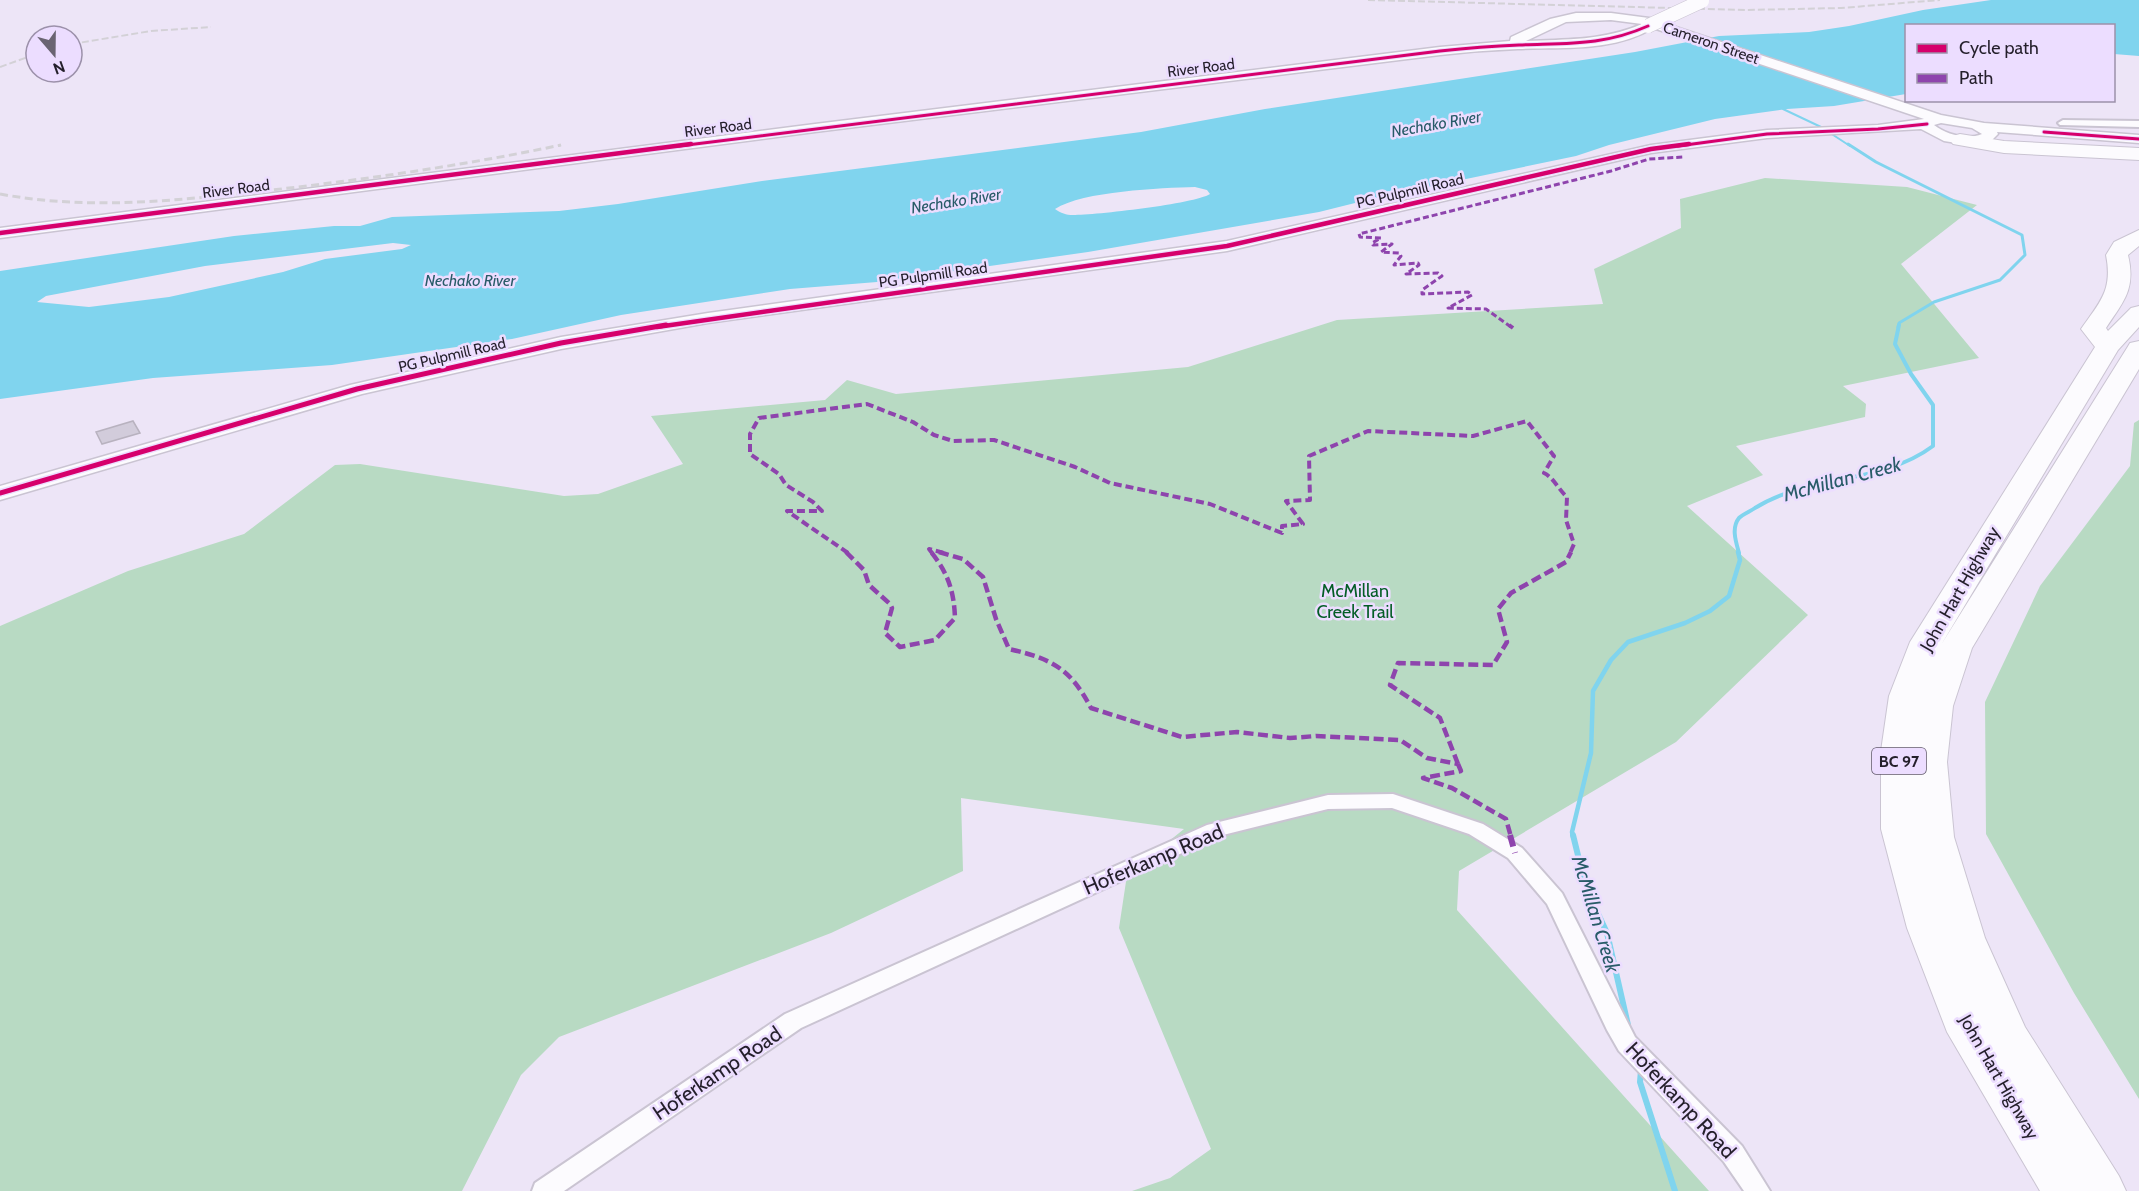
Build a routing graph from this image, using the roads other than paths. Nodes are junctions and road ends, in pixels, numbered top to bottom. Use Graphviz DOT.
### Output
graph roads {
  1 [pos="1703,0"];
  2 [pos="1543,28"];
  3 [pos="1644,28"];
  4 [pos="1617,34"];
  5 [pos="1552,42"];
  6 [pos="1492,43"];
  7 [pos="1440,51"];
  8 [pos="1900,108"];
  9 [pos="2063,123"];
  10 [pos="2139,124"];
  11 [pos="1932,125"];
  12 [pos="1878,129"];
  13 [pos="1988,130"];
  14 [pos="2139,139"];
  15 [pos="1960,140"];
  16 [pos="2139,154"];
  17 [pos="0,233"];
  18 [pos="2139,237"];
  19 [pos="2139,313"];
  20 [pos="2123,347"];
  21 [pos="0,493"];
  22 [pos="544,1191"];
  23 [pos="1758,1191"];
  24 [pos="2066,1191"];
  25 [pos="2102,1191"];
  1 -- 3 [label="street, River Road, bridge"];
  2 -- 4 [label="street"];
  2 -- 5 [label="street"];
  2 -- 6 [label="street, Cameron Street"];
  2 -- 8 [label="street, Cameron Street"];
  3 -- 4 [label="street, River Road"];
  3 -- 5 [label="street, River Road"];
  4 -- 5 [label="street, River Road"];
  5 -- 6 [label="street, River Road"];
  5 -- 7 [label="street, River Road"];
  6 -- 7 [label="street, River Road"];
  7 -- 17 [label="street, River Road"];
  8 -- 11 [label="street, Cameron Street"];
  8 -- 12 [label="street"];
  9 -- 10 [label="street"];
  11 -- 12 [label="street, PG Pulpmill Road"];
  11 -- 13 [label="street"];
  11 -- 15 [label="street"];
  12 -- 21 [label="street, PG Pulpmill Road"];
  13 -- 14 [label="street"];
  13 -- 15 [label="street"];
  15 -- 16 [label="highway"];
  18 -- 20 [label="highway"];
  19 -- 20 [label="highway, John Hart Highway / BC 97"];
  20 -- 24 [label="highway, John Hart Highway / BC 97"];
  20 -- 25 [label="highway, John Hart Highway / BC 97"];
  22 -- 23 [label="street, Hoferkamp Road"];
}
